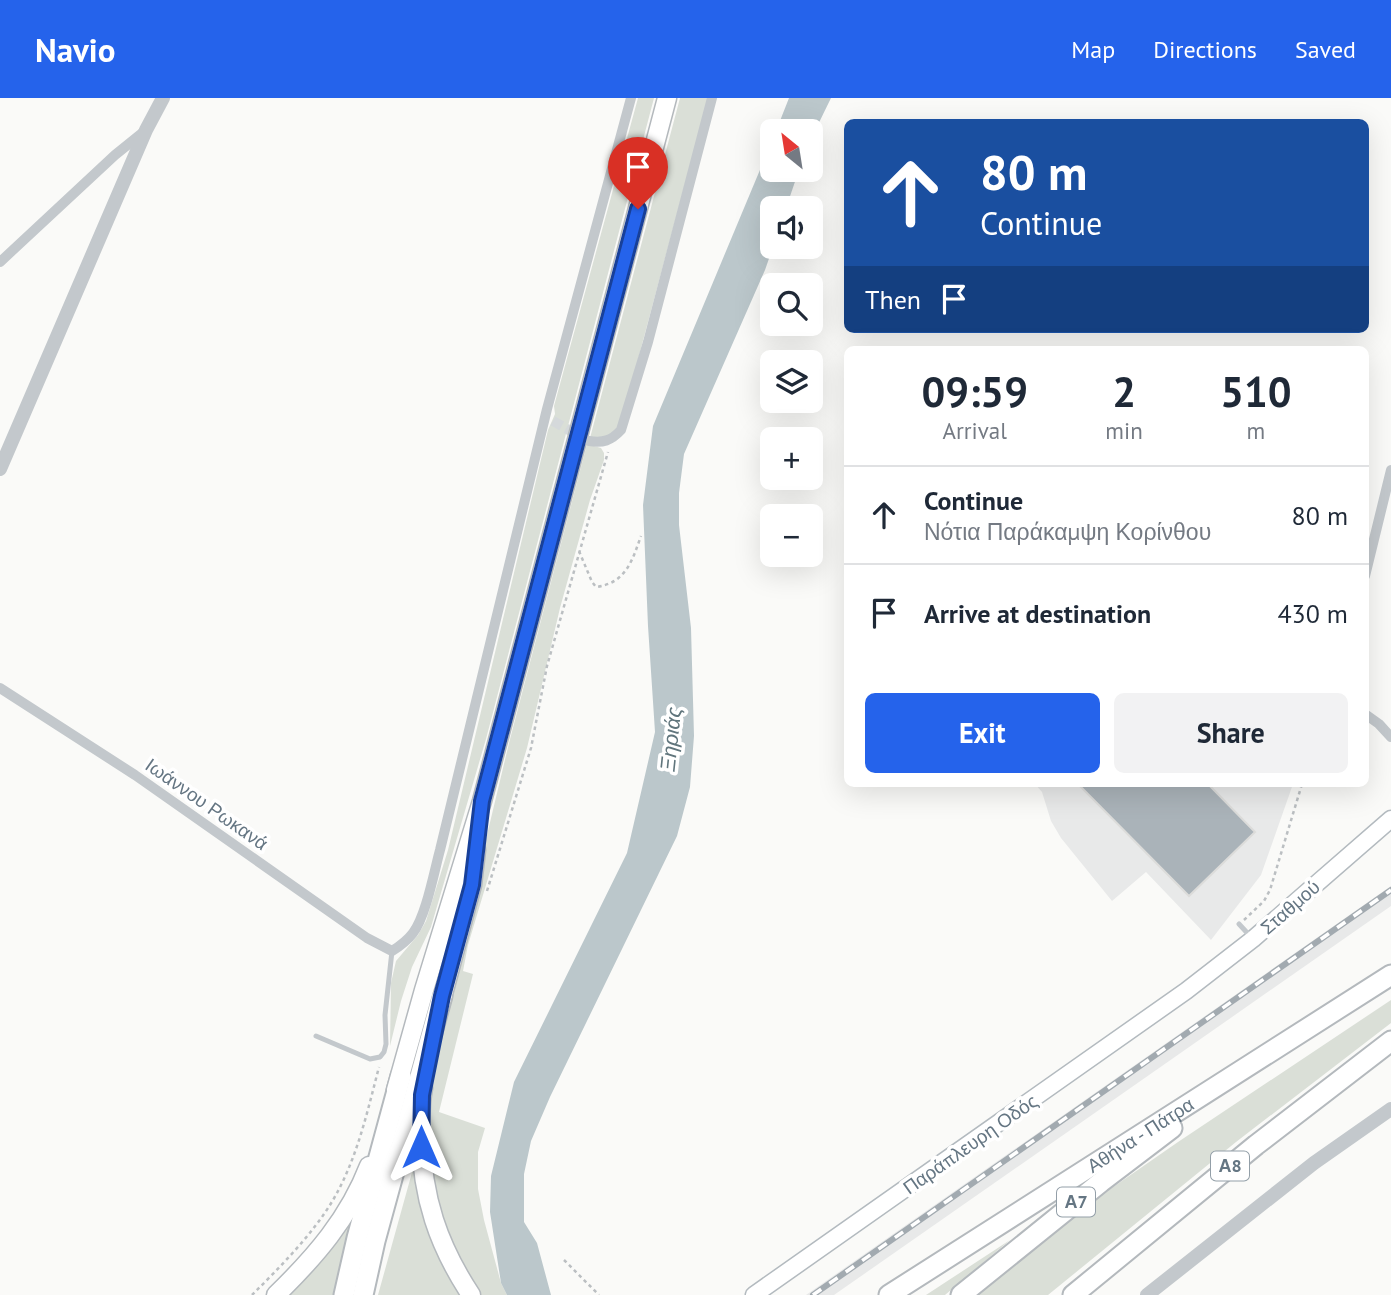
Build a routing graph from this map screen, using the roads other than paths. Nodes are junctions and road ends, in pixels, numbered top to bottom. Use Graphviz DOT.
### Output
graph roads {
  1 [pos="163,98"];
  2 [pos="631,98"];
  3 [pos="712,98"];
  4 [pos="666,101"];
  5 [pos="146,130"];
  6 [pos="0,262"];
  7 [pos="547,409"];
  8 [pos="553,421"];
  9 [pos="589,440"];
  10 [pos="0,469"];
  11 [pos="1391,470"];
  12 [pos="1369,560"];
  13 [pos="0,688"];
  14 [pos="1369,717"];
  15 [pos="1391,737"];
  16 [pos="482,801"];
  17 [pos="1391,819"];
  18 [pos="1239,924"];
  19 [pos="1253,939"];
  20 [pos="392,951"];
  21 [pos="1391,975"];
  22 [pos="1186,991"];
  23 [pos="442,996"];
  24 [pos="316,1036"];
  25 [pos="1391,1041"];
  26 [pos="1285,1043"];
  27 [pos="401,1076"];
  28 [pos="1391,1109"];
  29 [pos="276,1295"];
  30 [pos="344,1295"];
  31 [pos="363,1295"];
  32 [pos="471,1295"];
  33 [pos="754,1295"];
  34 [pos="890,1295"];
  35 [pos="961,1295"];
  36 [pos="1073,1295"];
  37 [pos="1147,1295"];
  1 -- 5 [label="street"];
  2 -- 7 [label="street"];
  3 -- 9 [label="street"];
  4 -- 16 [label="highway"];
  5 -- 6 [label="street"];
  5 -- 10 [label="street"];
  7 -- 8 [label="street"];
  7 -- 20 [label="street"];
  11 -- 12 [label="street"];
  13 -- 20 [label="street, Ιωάννου Ρωκανά"];
  14 -- 15 [label="street"];
  16 -- 23 [label="highway"];
  16 -- 27 [label="highway"];
  17 -- 19 [label="main road, Σταθμού"];
  18 -- 19 [label="lane"];
  19 -- 22 [label="main road, Σταθμού"];
  20 -- 24 [label="lane"];
  21 -- 26 [label="highway, Αθήνα - Πάτρα"];
  22 -- 33 [label="main road, Παράπλευρη Οδός"];
  23 -- 31 [label="highway"];
  23 -- 32 [label="highway"];
  25 -- 36 [label="highway, Α8"];
  26 -- 34 [label="highway, Αθήνα - Πάτρα"];
  26 -- 35 [label="highway, Α7"];
  27 -- 29 [label="highway"];
  27 -- 30 [label="highway"];
  28 -- 37 [label="street"];
}
